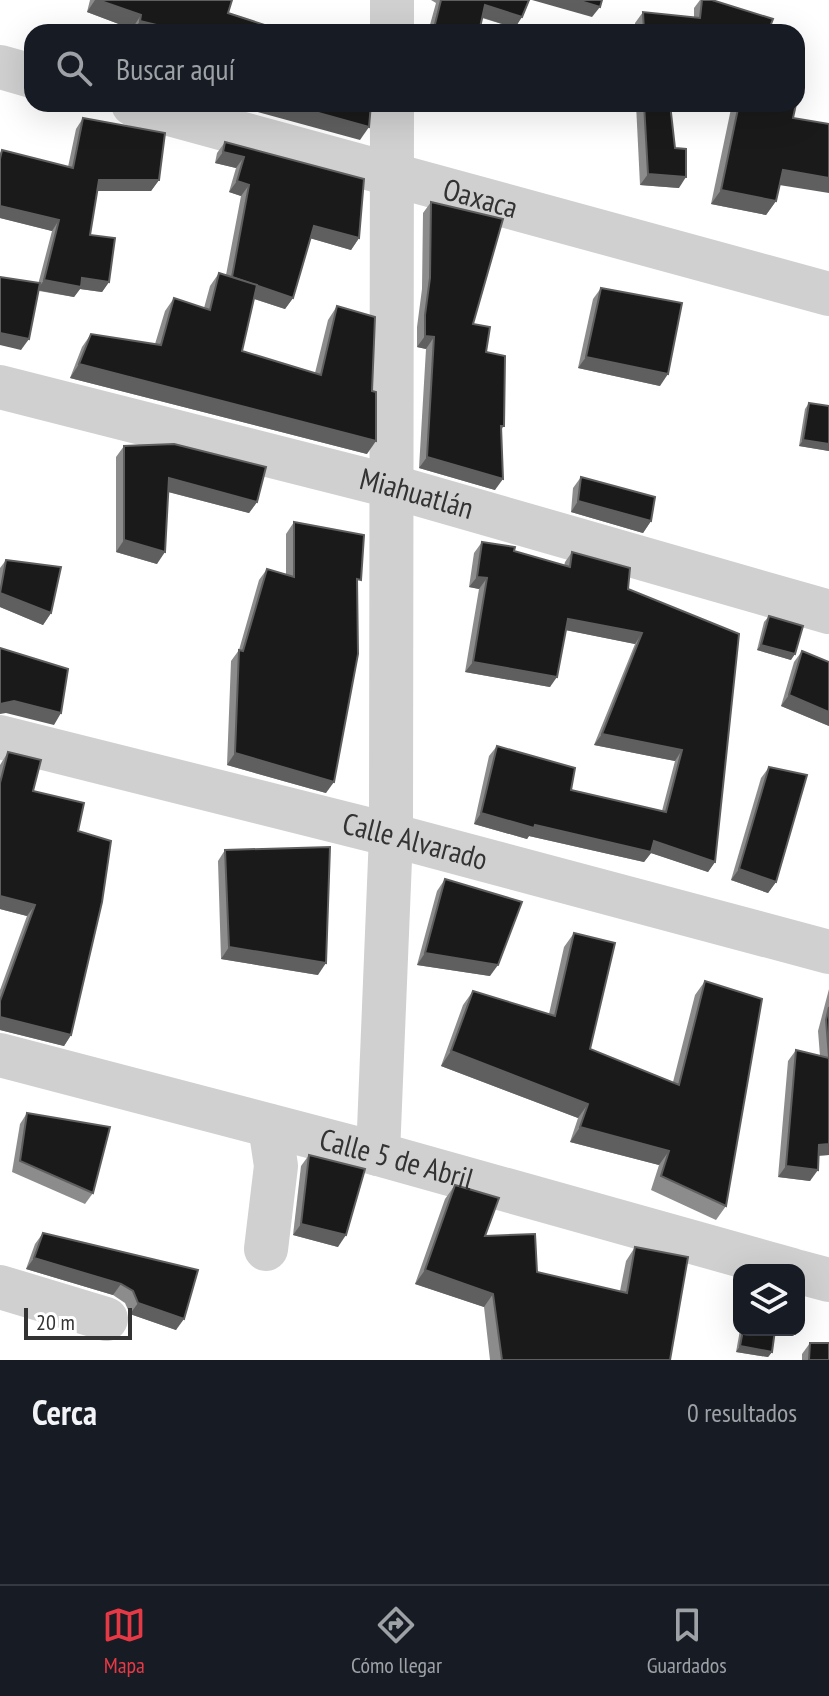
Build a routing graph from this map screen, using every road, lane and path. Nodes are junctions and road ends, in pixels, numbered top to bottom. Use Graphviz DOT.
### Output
graph roads {
  1 [pos="392,0"];
  2 [pos="392,24"];
  3 [pos="0,67"];
  4 [pos="24,74"];
  5 [pos="162,112"];
  6 [pos="392,112"];
  7 [pos="392,176"];
  8 [pos="829,294"];
  9 [pos="0,387"];
  10 [pos="390,486"];
  11 [pos="829,612"];
  12 [pos="0,737"];
  13 [pos="391,835"];
  14 [pos="829,952"];
  15 [pos="0,1055"];
  16 [pos="270,1126"];
  17 [pos="378,1154"];
  18 [pos="266,1249"];
  19 [pos="771,1264"];
  20 [pos="805,1274"];
  21 [pos="829,1280"];
  22 [pos="0,1287"];
  23 [pos="106,1319"];
  1 -- 2 [label="street"];
  3 -- 4 [label="street"];
  5 -- 7 [label="street, Oaxaca"];
  6 -- 7 [label="street"];
  7 -- 8 [label="street, Oaxaca"];
  7 -- 10 [label="street"];
  9 -- 10 [label="street, Miahuatlán"];
  10 -- 11 [label="street, Miahuatlán"];
  10 -- 13 [label="street"];
  12 -- 13 [label="street, Calle Alvarado"];
  13 -- 14 [label="street, Calle Alvarado"];
  13 -- 17 [label="street"];
  15 -- 16 [label="street, Calle 5 de Abril"];
  16 -- 17 [label="street, Calle 5 de Abril"];
  16 -- 18 [label="street"];
  17 -- 19 [label="street, Calle 5 de Abril"];
  20 -- 21 [label="street"];
  22 -- 23 [label="street"];
}
